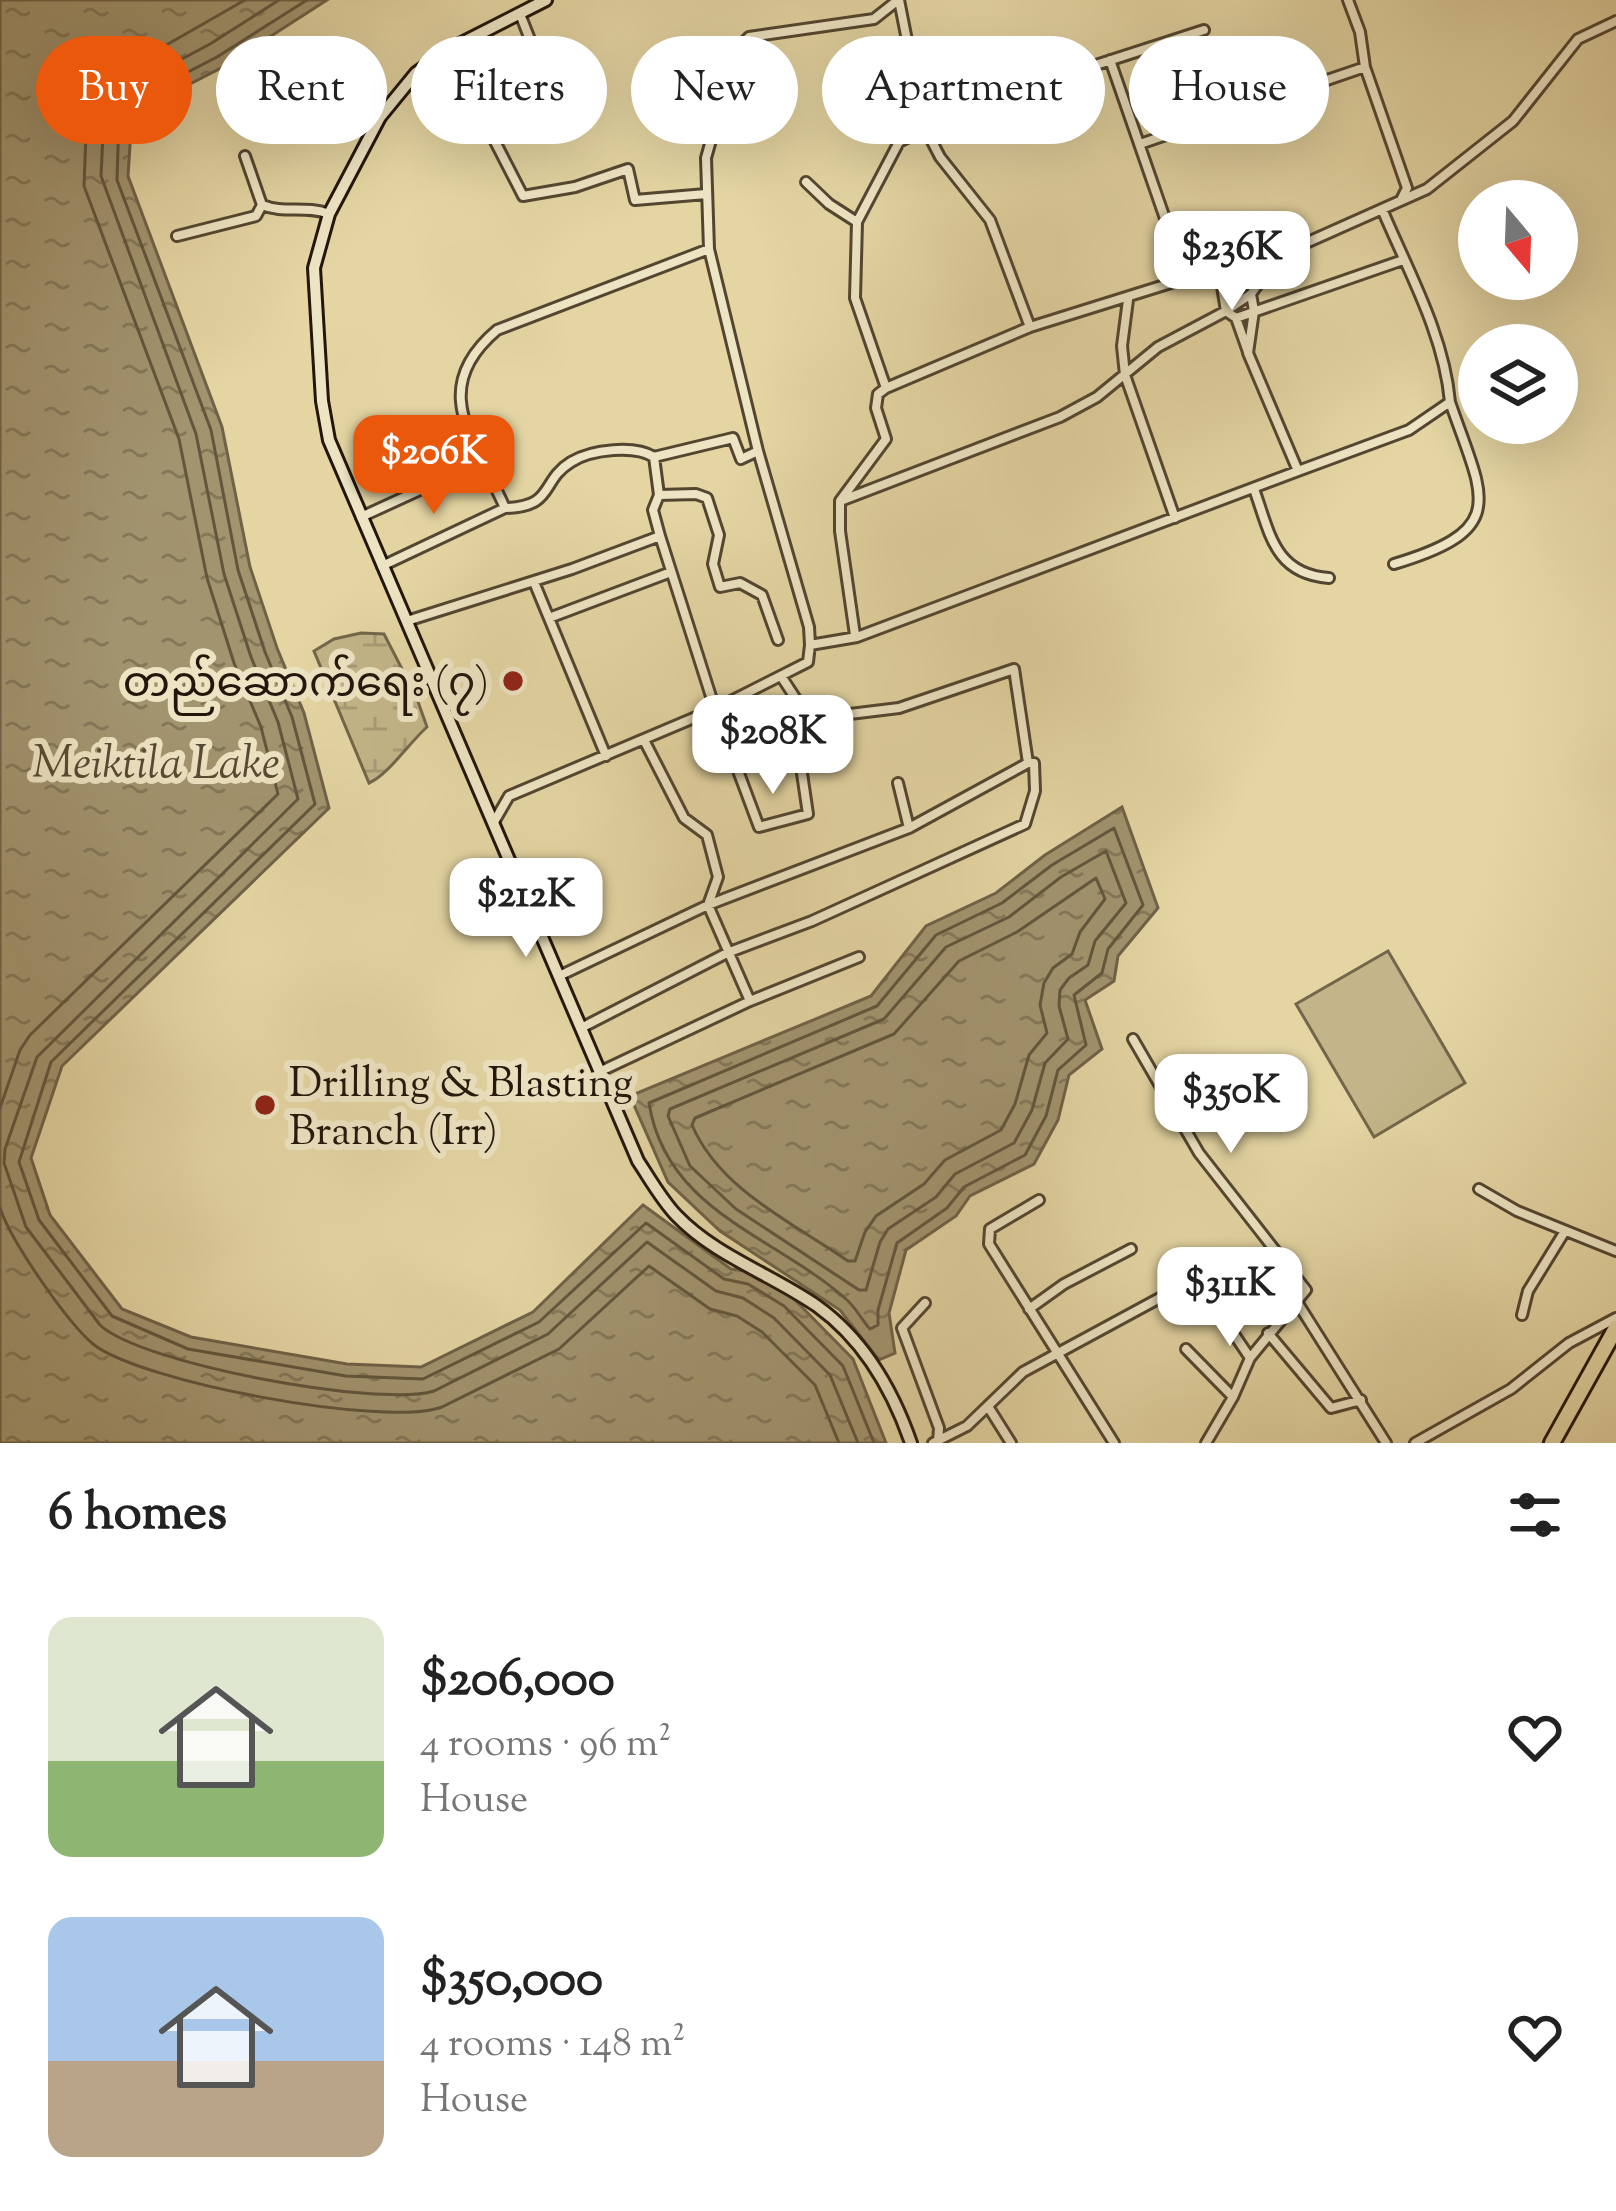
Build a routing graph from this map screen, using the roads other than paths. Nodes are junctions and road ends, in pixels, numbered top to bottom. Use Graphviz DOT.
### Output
graph roads {
  1 [pos="546,0"];
  2 [pos="898,0"];
  3 [pos="1348,0"];
  4 [pos="520,14"];
  5 [pos="1616,21"];
  6 [pos="1204,30"];
  7 [pos="476,36"];
  8 [pos="529,36"];
  9 [pos="906,36"];
  10 [pos="1109,60"];
  11 [pos="1105,61"];
  12 [pos="1365,67"];
  13 [pos="1329,79"];
  14 [pos="411,80"];
  15 [pos="1129,116"];
  16 [pos="496,144"];
  17 [pos="898,144"];
  18 [pos="933,144"];
  19 [pos="1139,144"];
  20 [pos="245,156"];
  21 [pos="806,182"];
  22 [pos="706,194"];
  23 [pos="1401,202"];
  24 [pos="262,206"];
  25 [pos="1382,209"];
  26 [pos="329,214"];
  27 [pos="857,222"];
  28 [pos="176,236"];
  29 [pos="710,249"];
  30 [pos="1403,260"];
  31 [pos="1186,279"];
  32 [pos="1251,294"];
  33 [pos="1128,299"];
  34 [pos="1255,311"];
  35 [pos="1231,315"];
  36 [pos="1030,327"];
  37 [pos="1248,353"];
  38 [pos="1125,375"];
  39 [pos="886,388"];
  40 [pos="1450,402"];
  41 [pos="758,451"];
  42 [pos="654,458"];
  43 [pos="482,460"];
  44 [pos="1298,471"];
  45 [pos="1254,489"];
  46 [pos="659,495"];
  47 [pos="840,501"];
  48 [pos="505,508"];
  49 [pos="361,517"];
  50 [pos="1175,518"];
  51 [pos="660,536"];
  52 [pos="1394,564"];
  53 [pos="382,566"];
  54 [pos="671,572"];
  55 [pos="1329,578"];
  56 [pos="534,582"];
  57 [pos="549,618"];
  58 [pos="407,621"];
  59 [pos="855,635"];
  60 [pos="778,640"];
  61 [pos="810,645"];
  62 [pos="782,676"];
  63 [pos="715,709"];
  64 [pos="808,718"];
  65 [pos="644,740"];
  66 [pos="606,755"];
  67 [pos="1028,763"];
  68 [pos="898,783"];
  69 [pos="494,822"];
  70 [pos="909,828"];
  71 [pos="708,904"];
  72 [pos="727,953"];
  73 [pos="859,957"];
  74 [pos="559,976"];
  75 [pos="750,1001"];
  76 [pos="580,1029"];
  77 [pos="1133,1039"];
  78 [pos="599,1072"];
  79 [pos="1478,1190"];
  80 [pos="1039,1200"];
  81 [pos="1565,1231"];
  82 [pos="1131,1249"];
  83 [pos="1616,1251"];
  84 [pos="1297,1302"];
  85 [pos="926,1303"];
  86 [pos="1029,1309"];
  87 [pos="1522,1315"];
  88 [pos="1616,1318"];
  89 [pos="1616,1328"];
  90 [pos="1268,1333"];
  91 [pos="1186,1349"];
  92 [pos="1058,1352"];
  93 [pos="1250,1358"];
  94 [pos="1233,1397"];
  95 [pos="1360,1400"];
  96 [pos="989,1408"];
  97 [pos="936,1442"];
  98 [pos="911,1443"];
  99 [pos="1011,1443"];
  100 [pos="1114,1443"];
  101 [pos="1206,1443"];
  102 [pos="1386,1443"];
  103 [pos="1414,1443"];
  104 [pos="1552,1443"];
  1 -- 4 [label="street"];
  2 -- 9 [label="street"];
  2 -- 22 [label="street"];
  3 -- 12 [label="street"];
  4 -- 7 [label="street"];
  4 -- 8 [label="street"];
  5 -- 23 [label="street"];
  6 -- 10 [label="street"];
  10 -- 11 [label="street"];
  10 -- 15 [label="street"];
  12 -- 13 [label="street"];
  12 -- 23 [label="street"];
  14 -- 26 [label="street"];
  16 -- 22 [label="street"];
  17 -- 27 [label="street"];
  18 -- 36 [label="street"];
  19 -- 31 [label="street"];
  20 -- 24 [label="street"];
  21 -- 27 [label="street"];
  22 -- 29 [label="street"];
  23 -- 25 [label="street"];
  24 -- 26 [label="street"];
  24 -- 28 [label="street"];
  25 -- 30 [label="street"];
  25 -- 32 [label="street"];
  26 -- 49 [label="street"];
  27 -- 39 [label="street"];
  29 -- 41 [label="street"];
  29 -- 43 [label="street"];
  30 -- 34 [label="street"];
  30 -- 40 [label="street"];
  31 -- 33 [label="street"];
  31 -- 35 [label="street"];
  32 -- 34 [label="street"];
  32 -- 35 [label="street"];
  33 -- 36 [label="street"];
  33 -- 38 [label="street"];
  34 -- 35 [label="street"];
  34 -- 37 [label="street"];
  35 -- 37 [label="street"];
  35 -- 38 [label="street"];
  36 -- 39 [label="street"];
  37 -- 44 [label="street"];
  38 -- 47 [label="street"];
  38 -- 50 [label="street"];
  39 -- 47 [label="street"];
  40 -- 44 [label="street"];
  40 -- 52 [label="street"];
  41 -- 42 [label="street"];
  41 -- 61 [label="street"];
  42 -- 46 [label="street"];
  42 -- 48 [label="street"];
  43 -- 48 [label="street"];
  43 -- 49 [label="street"];
  44 -- 45 [label="street"];
  45 -- 50 [label="street"];
  45 -- 55 [label="street"];
  46 -- 51 [label="street"];
  46 -- 60 [label="street"];
  47 -- 59 [label="street"];
  48 -- 53 [label="street"];
  49 -- 53 [label="street"];
  50 -- 59 [label="street"];
  51 -- 54 [label="street"];
  51 -- 56 [label="street"];
  53 -- 58 [label="street"];
  54 -- 57 [label="street"];
  54 -- 63 [label="street"];
  56 -- 57 [label="street"];
  56 -- 58 [label="street"];
  57 -- 66 [label="street"];
  58 -- 69 [label="street"];
  59 -- 61 [label="street"];
  61 -- 62 [label="street"];
  62 -- 63 [label="street"];
  62 -- 64 [label="street"];
  63 -- 64 [label="street"];
  63 -- 65 [label="street"];
  64 -- 67 [label="street"];
  65 -- 66 [label="street"];
  65 -- 71 [label="street"];
  66 -- 69 [label="street"];
  67 -- 70 [label="street"];
  67 -- 72 [label="street"];
  68 -- 70 [label="street"];
  69 -- 74 [label="street"];
  70 -- 71 [label="street"];
  71 -- 72 [label="street"];
  71 -- 74 [label="street"];
  72 -- 75 [label="street"];
  72 -- 76 [label="street"];
  73 -- 75 [label="street"];
  74 -- 76 [label="street"];
  75 -- 78 [label="street"];
  76 -- 78 [label="street"];
  77 -- 84 [label="street"];
  78 -- 98 [label="street"];
  79 -- 81 [label="street"];
  80 -- 86 [label="street"];
  81 -- 83 [label="street"];
  81 -- 87 [label="street"];
  82 -- 86 [label="street"];
  84 -- 90 [label="street"];
  84 -- 95 [label="street"];
  85 -- 97 [label="street"];
  86 -- 92 [label="street"];
  88 -- 103 [label="street"];
  89 -- 104 [label="highway"];
  90 -- 93 [label="street"];
  90 -- 95 [label="street"];
  91 -- 94 [label="street"];
  92 -- 93 [label="street"];
  92 -- 96 [label="street"];
  92 -- 100 [label="street"];
  93 -- 94 [label="street"];
  94 -- 101 [label="street"];
  95 -- 102 [label="street"];
  96 -- 97 [label="street"];
  96 -- 99 [label="street"];
}
